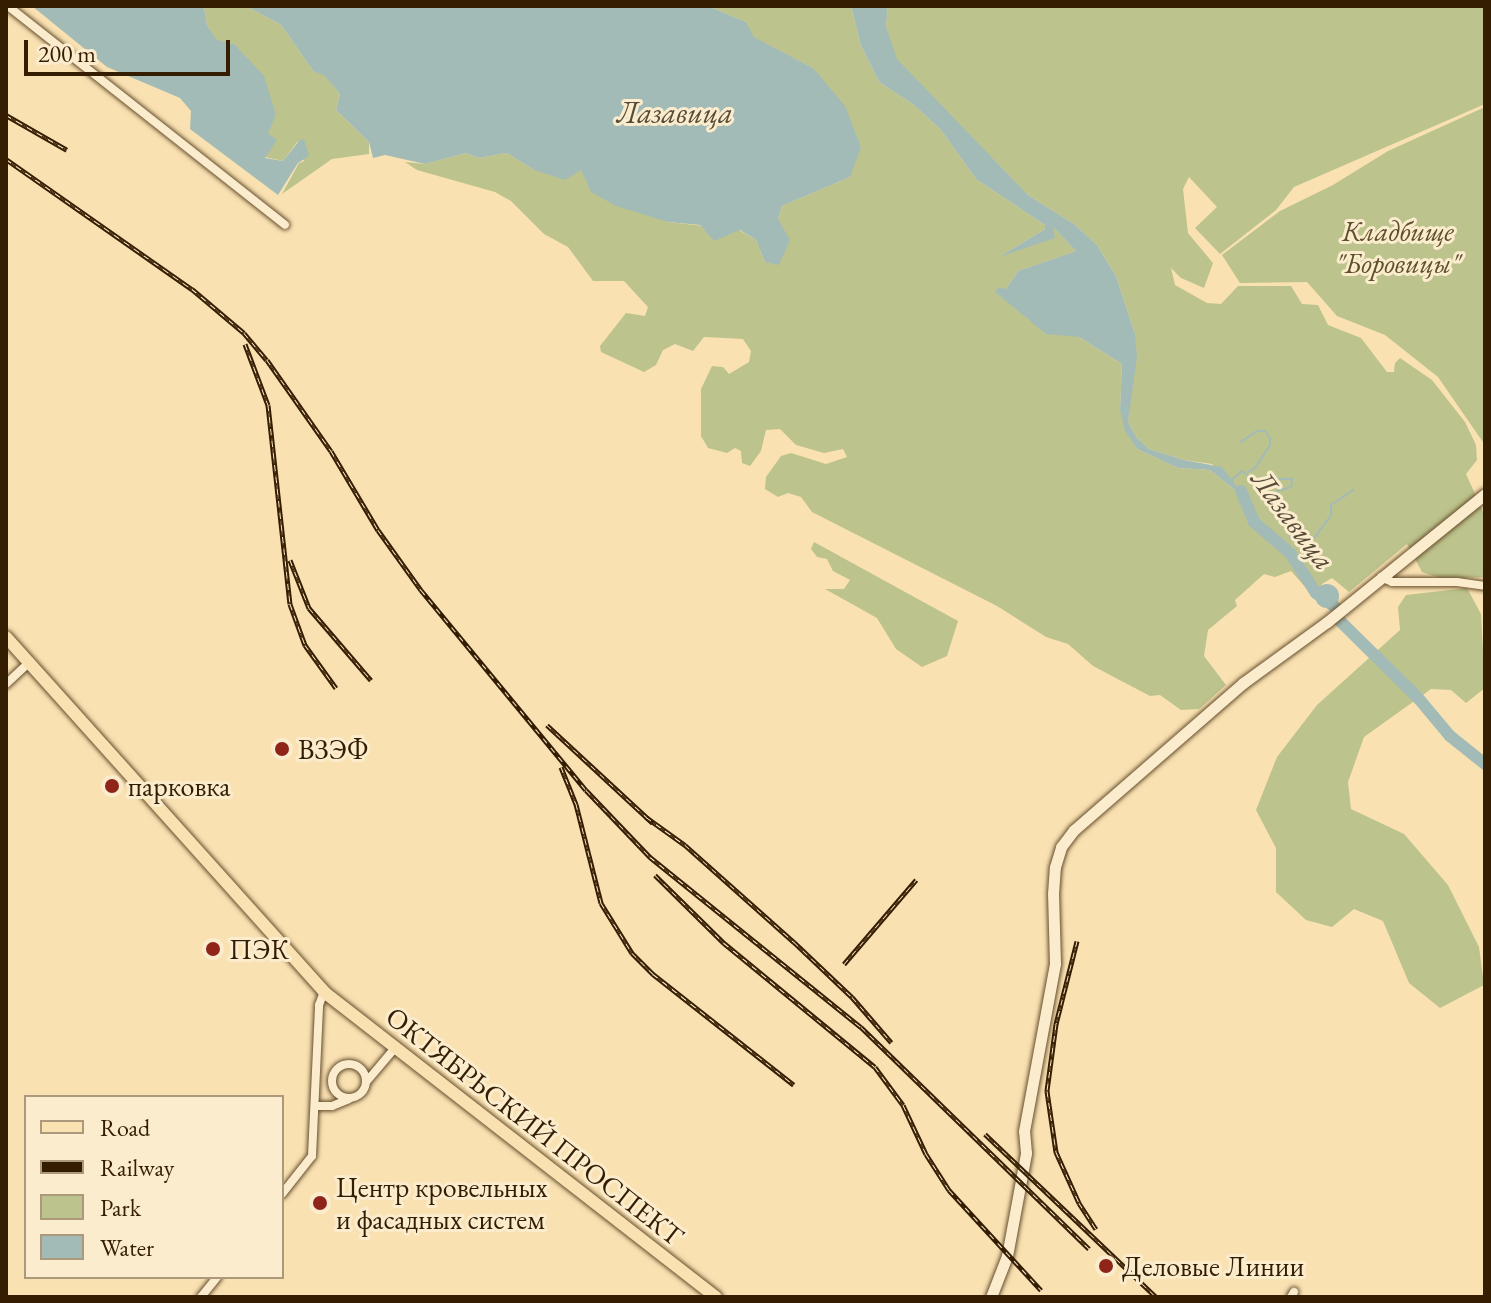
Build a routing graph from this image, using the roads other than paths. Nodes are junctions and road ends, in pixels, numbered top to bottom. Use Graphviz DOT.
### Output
graph roads {
  1 [pos="8,6"];
  2 [pos="285,225"];
  3 [pos="1485,494"];
  4 [pos="1381,577"];
  5 [pos="1485,586"];
  6 [pos="6,637"];
  7 [pos="30,662"];
  8 [pos="6,684"];
  9 [pos="324,992"];
  10 [pos="395,1048"];
  11 [pos="367,1081"];
  12 [pos="350,1098"];
  13 [pos="315,1106"];
  14 [pos="284,1191"];
  15 [pos="215,1279"];
  16 [pos="201,1297"];
  17 [pos="716,1297"];
  18 [pos="991,1297"];
  1 -- 2 [label="street"];
  3 -- 4 [label="street"];
  4 -- 5 [label="street"];
  4 -- 18 [label="street"];
  6 -- 7 [label="main road, ОКТЯБРЬСКИЙ ПРОСПЕКТ"];
  7 -- 8 [label="street"];
  7 -- 9 [label="main road, ОКТЯБРЬСКИЙ ПРОСПЕКТ"];
  9 -- 10 [label="main road, ОКТЯБРЬСКИЙ ПРОСПЕКТ"];
  9 -- 13 [label="street"];
  10 -- 11 [label="street"];
  10 -- 17 [label="main road, ОКТЯБРЬСКИЙ ПРОСПЕКТ"];
  11 -- 12 [label="street"];
  11 -- 12 [label="street"];
  12 -- 13 [label="street"];
  13 -- 14 [label="street"];
  15 -- 16 [label="street"];
}
